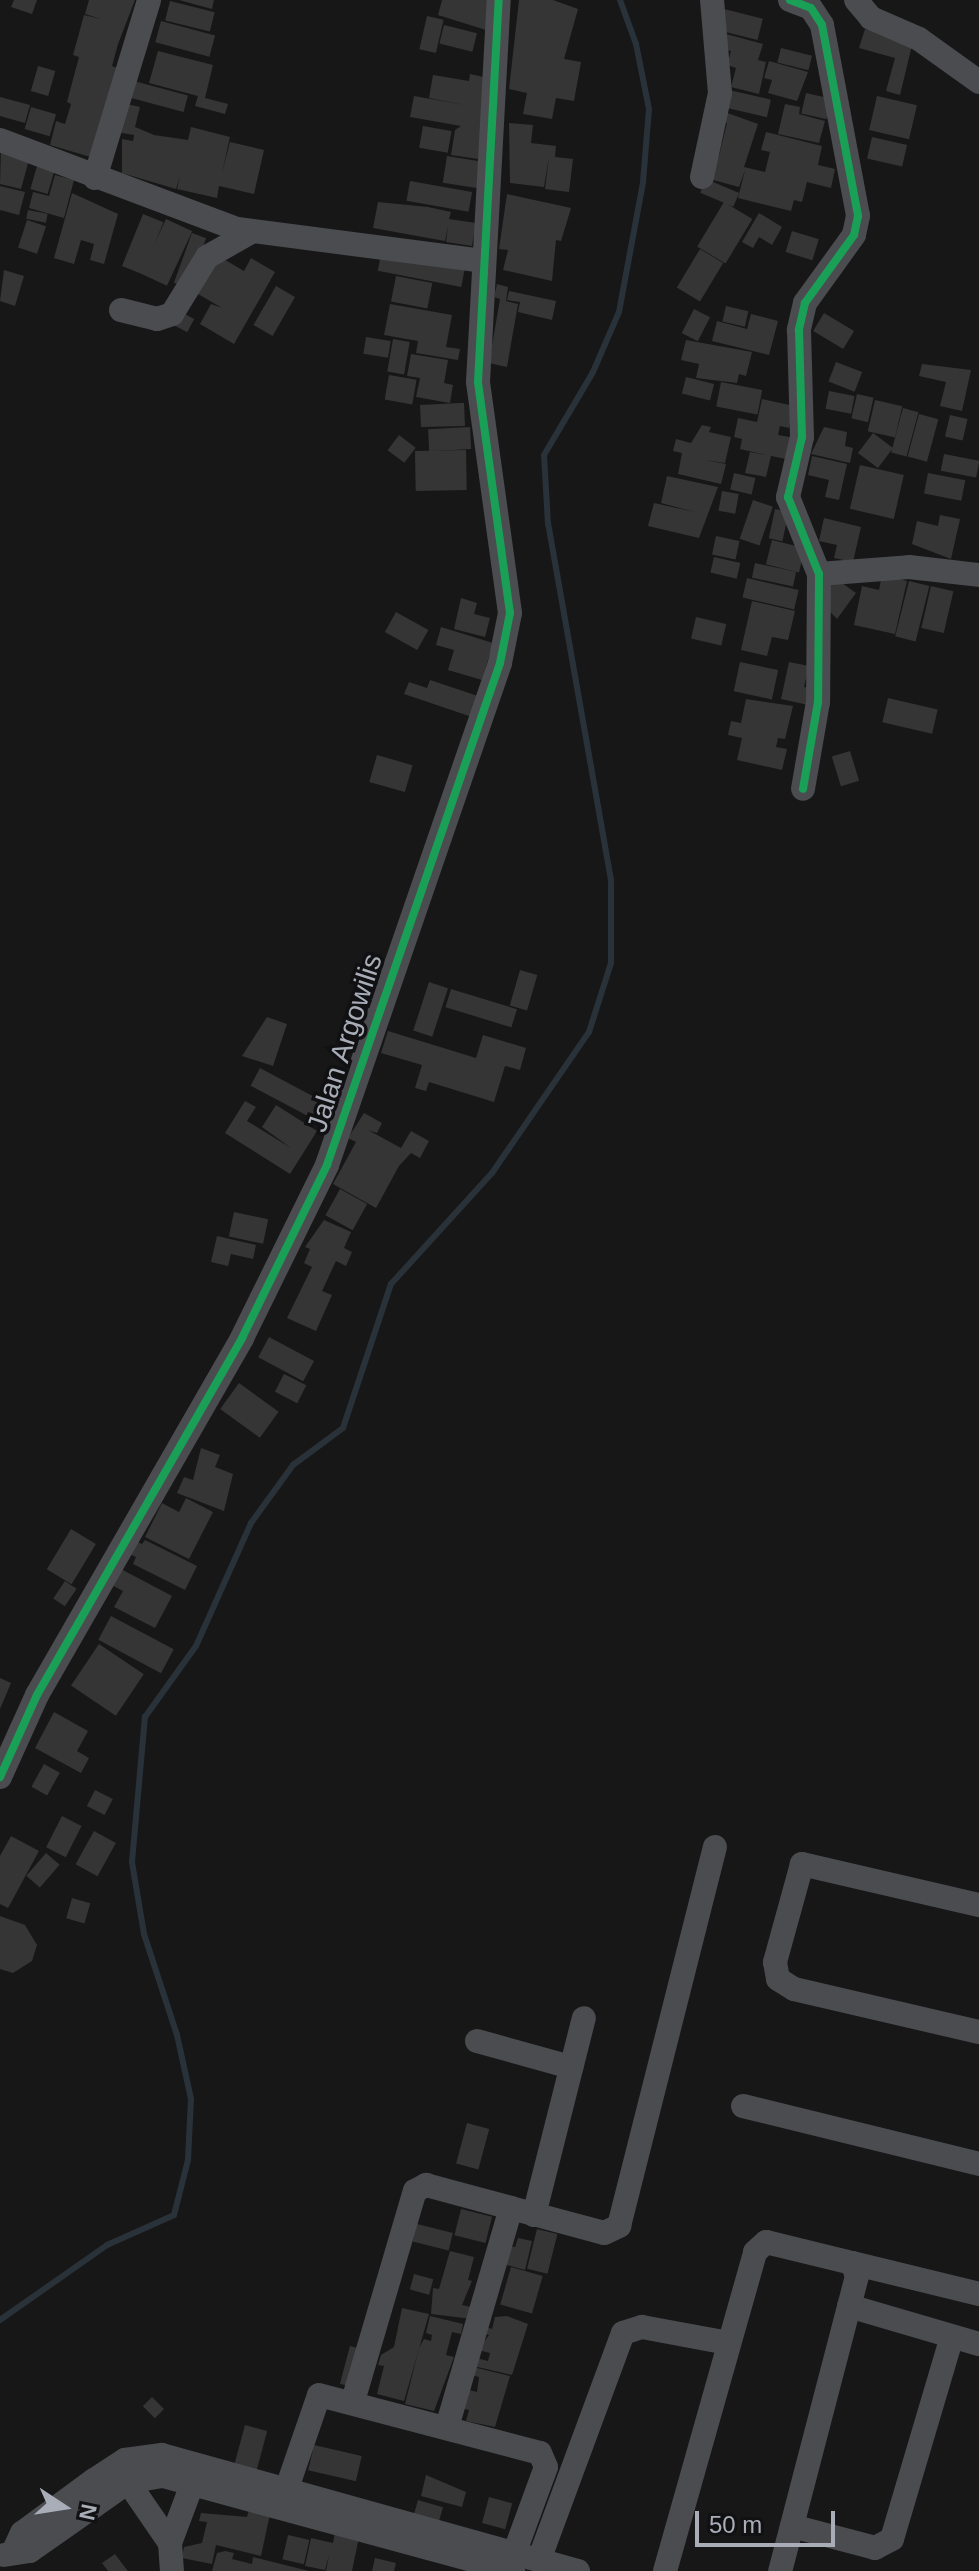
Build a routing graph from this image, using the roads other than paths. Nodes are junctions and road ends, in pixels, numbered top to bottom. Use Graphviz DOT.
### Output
graph roads {
  1 [pos="149,0"];
  2 [pos="499,0"];
  3 [pos="712,0"];
  4 [pos="790,0"];
  5 [pos="856,0"];
  6 [pos="979,82"];
  7 [pos="0,141"];
  8 [pos="702,177"];
  9 [pos="95,178"];
  10 [pos="251,232"];
  11 [pos="483,261"];
  12 [pos="121,310"];
  13 [pos="819,574"];
  14 [pos="979,575"];
  15 [pos="803,789"];
  16 [pos="0,1777"];
  17 [pos="715,1847"];
  18 [pos="979,1905"];
  19 [pos="584,2018"];
  20 [pos="979,2032"];
  21 [pos="477,2041"];
  22 [pos="571,2067"];
  23 [pos="743,2106"];
  24 [pos="979,2164"];
  25 [pos="522,2212"];
  26 [pos="852,2263"];
  27 [pos="979,2294"];
  28 [pos="849,2306"];
  29 [pos="952,2337"];
  30 [pos="728,2343"];
  31 [pos="979,2344"];
  32 [pos="353,2401"];
  33 [pos="447,2427"];
  34 [pos="196,2473"];
  35 [pos="128,2482"];
  36 [pos="287,2488"];
  37 [pos="363,2521"];
  38 [pos="792,2526"];
  39 [pos="170,2543"];
  40 [pos="7,2554"];
  41 [pos="539,2560"];
  42 [pos="511,2566"];
  43 [pos="172,2571"];
  44 [pos="578,2571"];
  45 [pos="665,2571"];
  46 [pos="780,2571"];
  1 -- 9 [label="street"];
  2 -- 11 [label="street, Jalan Argowilis"];
  3 -- 8 [label="street"];
  4 -- 13 [label="street"];
  5 -- 6 [label="street"];
  7 -- 9 [label="street"];
  9 -- 10 [label="street"];
  10 -- 11 [label="street"];
  10 -- 12 [label="street"];
  11 -- 16 [label="street, Jalan Argowilis"];
  13 -- 14 [label="street"];
  13 -- 15 [label="street"];
  17 -- 25 [label="street"];
  18 -- 20 [label="street"];
  19 -- 22 [label="street"];
  21 -- 22 [label="street"];
  22 -- 25 [label="street"];
  23 -- 24 [label="street"];
  25 -- 32 [label="street"];
  25 -- 33 [label="street"];
  26 -- 27 [label="street"];
  26 -- 28 [label="street"];
  26 -- 30 [label="street"];
  28 -- 29 [label="street"];
  28 -- 38 [label="street"];
  29 -- 31 [label="street"];
  29 -- 38 [label="street"];
  30 -- 41 [label="street"];
  30 -- 45 [label="street"];
  32 -- 33 [label="street"];
  32 -- 36 [label="street"];
  33 -- 42 [label="street"];
  34 -- 35 [label="street"];
  34 -- 36 [label="street"];
  34 -- 37 [label="street"];
  34 -- 39 [label="street"];
  34 -- 40 [label="street"];
  35 -- 39 [label="street"];
  35 -- 40 [label="street"];
  36 -- 37 [label="street"];
  37 -- 42 [label="street"];
  38 -- 46 [label="street"];
  39 -- 43 [label="street"];
  41 -- 42 [label="street"];
  41 -- 44 [label="street"];
}
